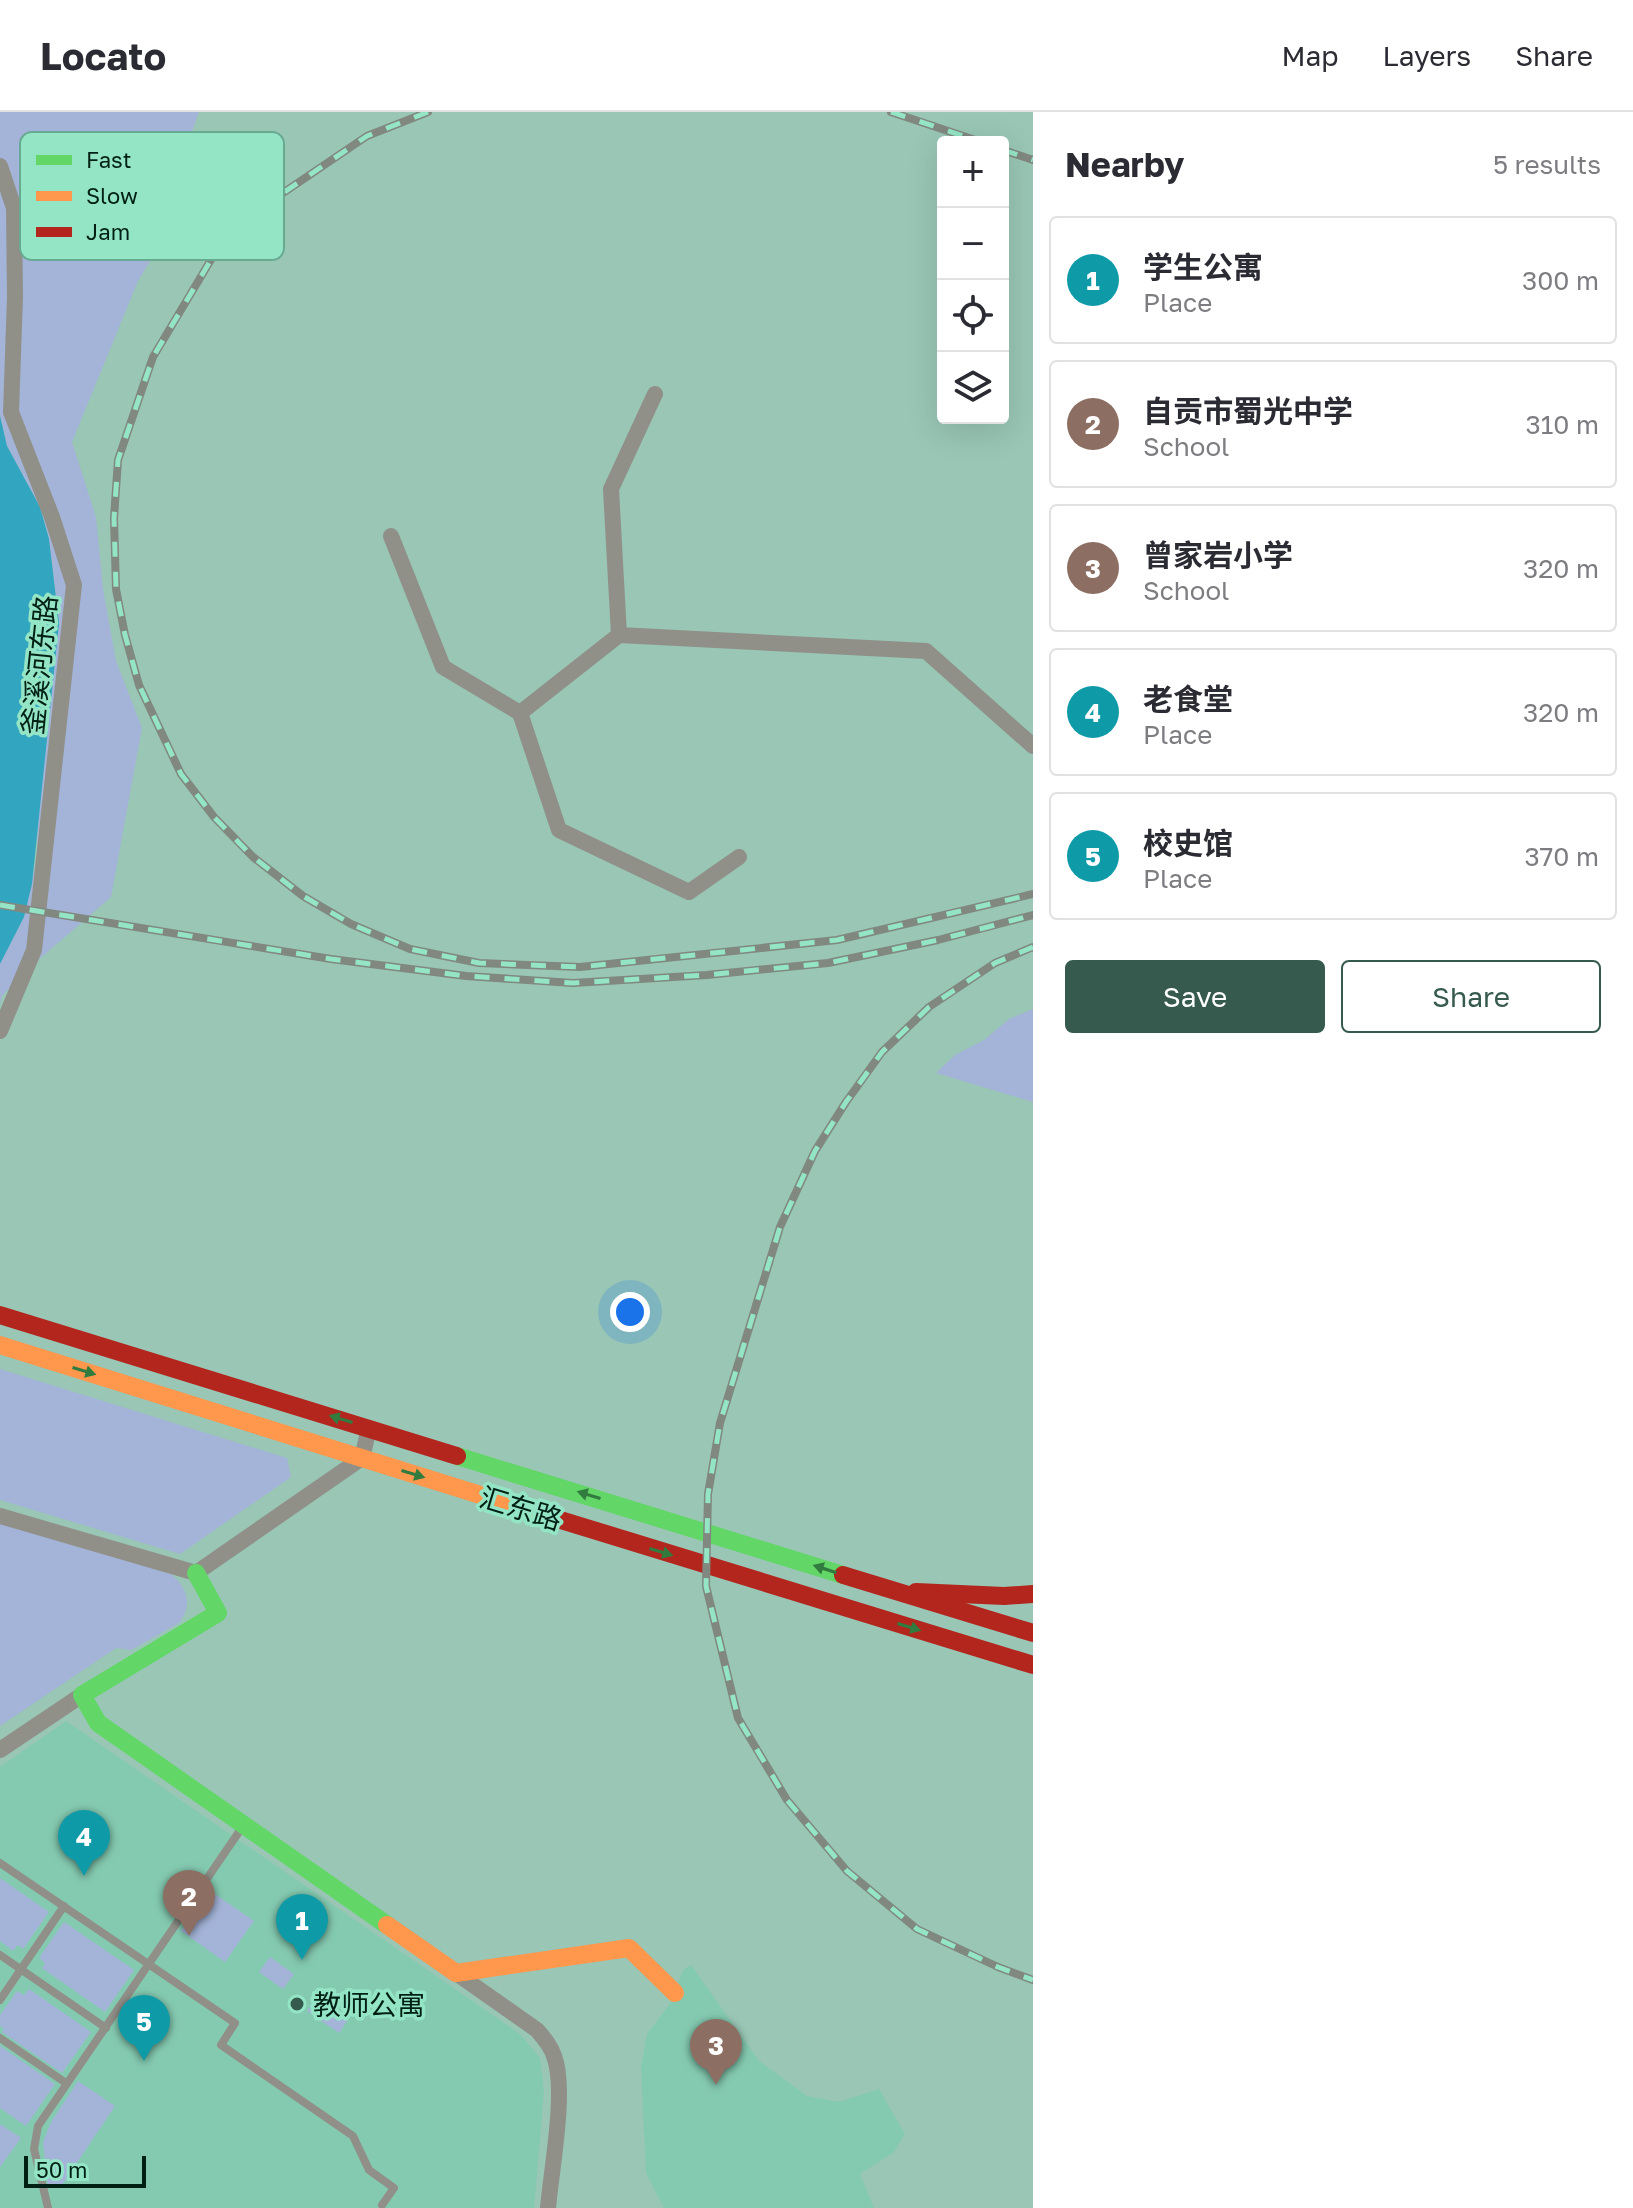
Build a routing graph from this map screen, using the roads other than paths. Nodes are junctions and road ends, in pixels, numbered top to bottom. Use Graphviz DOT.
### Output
graph roads {
  1 [pos="0,166"];
  2 [pos="655,394"];
  3 [pos="391,536"];
  4 [pos="619,635"];
  5 [pos="520,713"];
  6 [pos="1033,746"];
  7 [pos="739,857"];
  8 [pos="0,1031"];
  9 [pos="7,1316"];
  10 [pos="5,1346"];
  11 [pos="369,1428"];
  12 [pos="362,1458"];
  13 [pos="0,1516"];
  14 [pos="196,1573"];
  15 [pos="893,1591"];
  16 [pos="1033,1594"];
  17 [pos="1033,1633"];
  18 [pos="1033,1665"];
  19 [pos="82,1695"];
  20 [pos="0,1750"];
  21 [pos="244,1825"];
  22 [pos="0,1863"];
  23 [pos="64,1906"];
  24 [pos="0,1955"];
  25 [pos="148,1964"];
  26 [pos="456,1973"];
  27 [pos="675,1993"];
  28 [pos="0,2000"];
  29 [pos="106,2028"];
  30 [pos="0,2038"];
  31 [pos="66,2083"];
  32 [pos="382,2205"];
  33 [pos="48,2208"];
  34 [pos="548,2208"];
  1 -- 8 [label="street, 釜溪河东路"];
  2 -- 4 [label="street"];
  3 -- 5 [label="street"];
  4 -- 5 [label="street"];
  4 -- 6 [label="street"];
  5 -- 7 [label="street"];
  11 -- 9 [label="main road, 汇东路, one-way"];
  10 -- 12 [label="main road, 汇东路, one-way"];
  11 -- 12 [label="street"];
  15 -- 11 [label="main road, 汇东路, one-way"];
  12 -- 14 [label="street"];
  12 -- 18 [label="main road, 汇东路, one-way"];
  13 -- 14 [label="street"];
  14 -- 19 [label="main road"];
  15 -- 16 [label="main road"];
  15 -- 17 [label="main road"];
  19 -- 20 [label="street"];
  19 -- 21 [label="main road"];
  21 -- 25 [label="lane"];
  21 -- 26 [label="main road"];
  22 -- 23 [label="lane"];
  23 -- 25 [label="lane"];
  23 -- 28 [label="lane"];
  24 -- 29 [label="lane"];
  25 -- 29 [label="lane"];
  25 -- 32 [label="lane"];
  26 -- 27 [label="main road"];
  26 -- 34 [label="street"];
  29 -- 31 [label="lane"];
  30 -- 31 [label="lane"];
  31 -- 33 [label="lane"];
}
